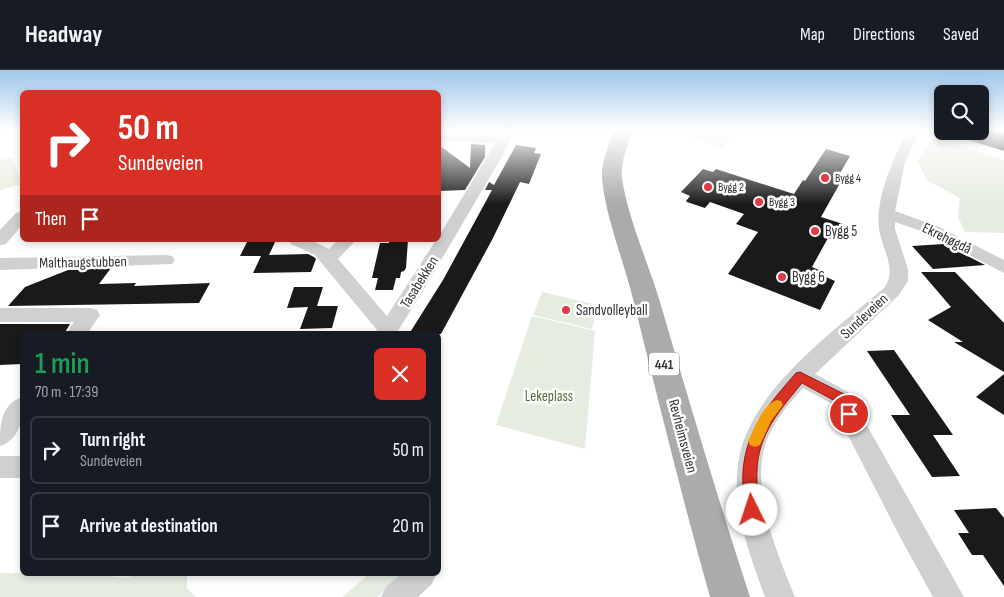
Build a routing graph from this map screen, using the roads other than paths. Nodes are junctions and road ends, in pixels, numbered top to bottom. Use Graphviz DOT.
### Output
graph roads {
  1 [pos="496,155"];
  2 [pos="615,155"];
  3 [pos="633,155"];
  4 [pos="902,155"];
  5 [pos="887,214"];
  6 [pos="20,217"];
  7 [pos="20,218"];
  8 [pos="0,223"];
  9 [pos="625,225"];
  10 [pos="0,240"];
  11 [pos="301,242"];
  12 [pos="346,242"];
  13 [pos="328,259"];
  14 [pos="166,260"];
  15 [pos="0,264"];
  16 [pos="1004,267"];
  17 [pos="0,315"];
  18 [pos="78,331"];
  19 [pos="386,331"];
  20 [pos="388,331"];
  21 [pos="800,376"];
  22 [pos="20,409"];
  23 [pos="0,436"];
  24 [pos="0,467"];
  25 [pos="20,467"];
  26 [pos="701,502"];
  27 [pos="420,576"];
  28 [pos="396,597"];
  29 [pos="722,597"];
  30 [pos="730,597"];
  31 [pos="780,597"];
  32 [pos="950,597"];
  1 -- 20 [label="street, Tasabekken"];
  2 -- 9 [label="main road, Revheimsveien / 441"];
  3 -- 9 [label="main road, Revheimsveien / 441"];
  4 -- 5 [label="street, Sundeveien"];
  5 -- 16 [label="street, Ekrehøgdå"];
  5 -- 21 [label="street, Sundeveien"];
  6 -- 8 [label="street"];
  7 -- 10 [label="street"];
  9 -- 26 [label="main road, Revheimsveien / 441"];
  11 -- 13 [label="street, Tasabekken"];
  12 -- 13 [label="street"];
  13 -- 19 [label="street, Tasabekken"];
  14 -- 15 [label="street, Malthaugstubben"];
  17 -- 18 [label="street"];
  21 -- 31 [label="street, Sundeveien"];
  21 -- 32 [label="street"];
  22 -- 23 [label="street"];
  24 -- 25 [label="street"];
  26 -- 29 [label="main road, Revheimsveien / 441"];
  26 -- 30 [label="main road, Revheimsveien / 441"];
  27 -- 28 [label="street"];
}
